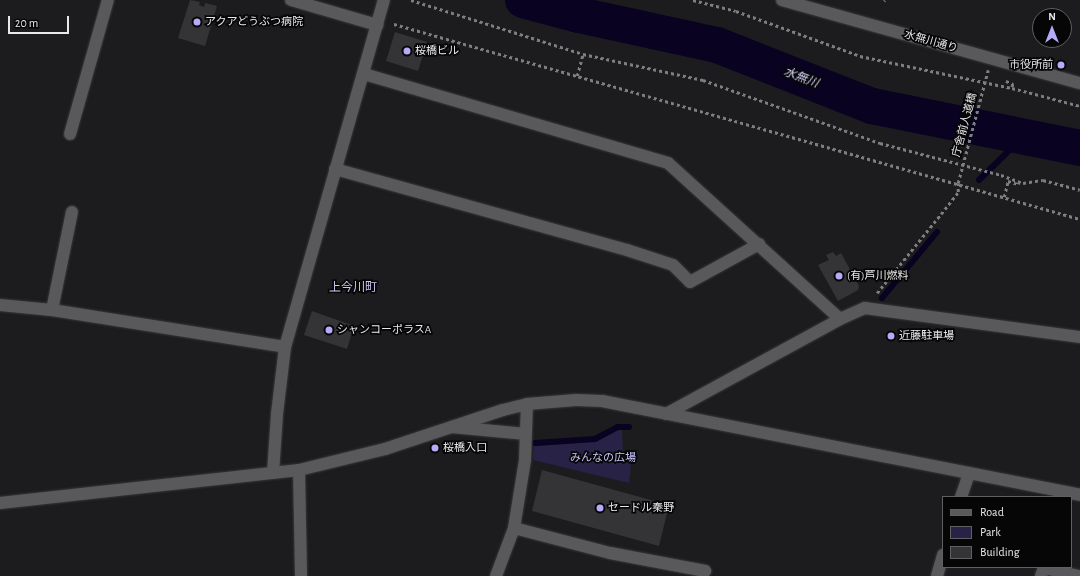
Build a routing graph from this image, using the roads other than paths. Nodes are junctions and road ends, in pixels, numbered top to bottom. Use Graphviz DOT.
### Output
graph roads {
  1 [pos="108,0"];
  2 [pos="291,0"];
  3 [pos="384,0"];
  4 [pos="782,0"];
  5 [pos="377,22"];
  6 [pos="364,74"];
  7 [pos="1080,83"];
  8 [pos="70,134"];
  9 [pos="335,169"];
  10 [pos="72,212"];
  11 [pos="759,244"];
  12 [pos="0,305"];
  13 [pos="52,310"];
  14 [pos="840,319"];
  15 [pos="1080,337"];
  16 [pos="285,347"];
  17 [pos="527,404"];
  18 [pos="666,414"];
  19 [pos="448,427"];
  20 [pos="526,434"];
  21 [pos="299,470"];
  22 [pos="273,473"];
  23 [pos="969,474"];
  24 [pos="1080,495"];
  25 [pos="961,496"];
  26 [pos="0,503"];
  27 [pos="514,528"];
  28 [pos="942,558"];
  29 [pos="705,571"];
  30 [pos="301,576"];
  31 [pos="496,576"];
  32 [pos="936,576"];
  33 [pos="1041,576"];
  34 [pos="1080,576"];
  1 -- 8 [label="street"];
  2 -- 5 [label="street"];
  3 -- 5 [label="street"];
  4 -- 7 [label="street, 水無川通り"];
  5 -- 6 [label="street"];
  6 -- 9 [label="street"];
  6 -- 11 [label="street"];
  9 -- 11 [label="street"];
  9 -- 16 [label="street"];
  10 -- 13 [label="street"];
  11 -- 14 [label="street"];
  12 -- 13 [label="street"];
  13 -- 16 [label="street"];
  14 -- 15 [label="street"];
  14 -- 18 [label="street"];
  16 -- 22 [label="street"];
  17 -- 18 [label="street"];
  17 -- 19 [label="street"];
  17 -- 20 [label="street"];
  18 -- 23 [label="street"];
  19 -- 20 [label="street"];
  19 -- 21 [label="street"];
  20 -- 27 [label="street"];
  21 -- 22 [label="street"];
  21 -- 30 [label="street"];
  22 -- 26 [label="street"];
  23 -- 24 [label="street"];
  23 -- 25 [label="street"];
  27 -- 29 [label="street"];
  27 -- 31 [label="street"];
  28 -- 32 [label="street"];
  33 -- 34 [label="street"];
}
